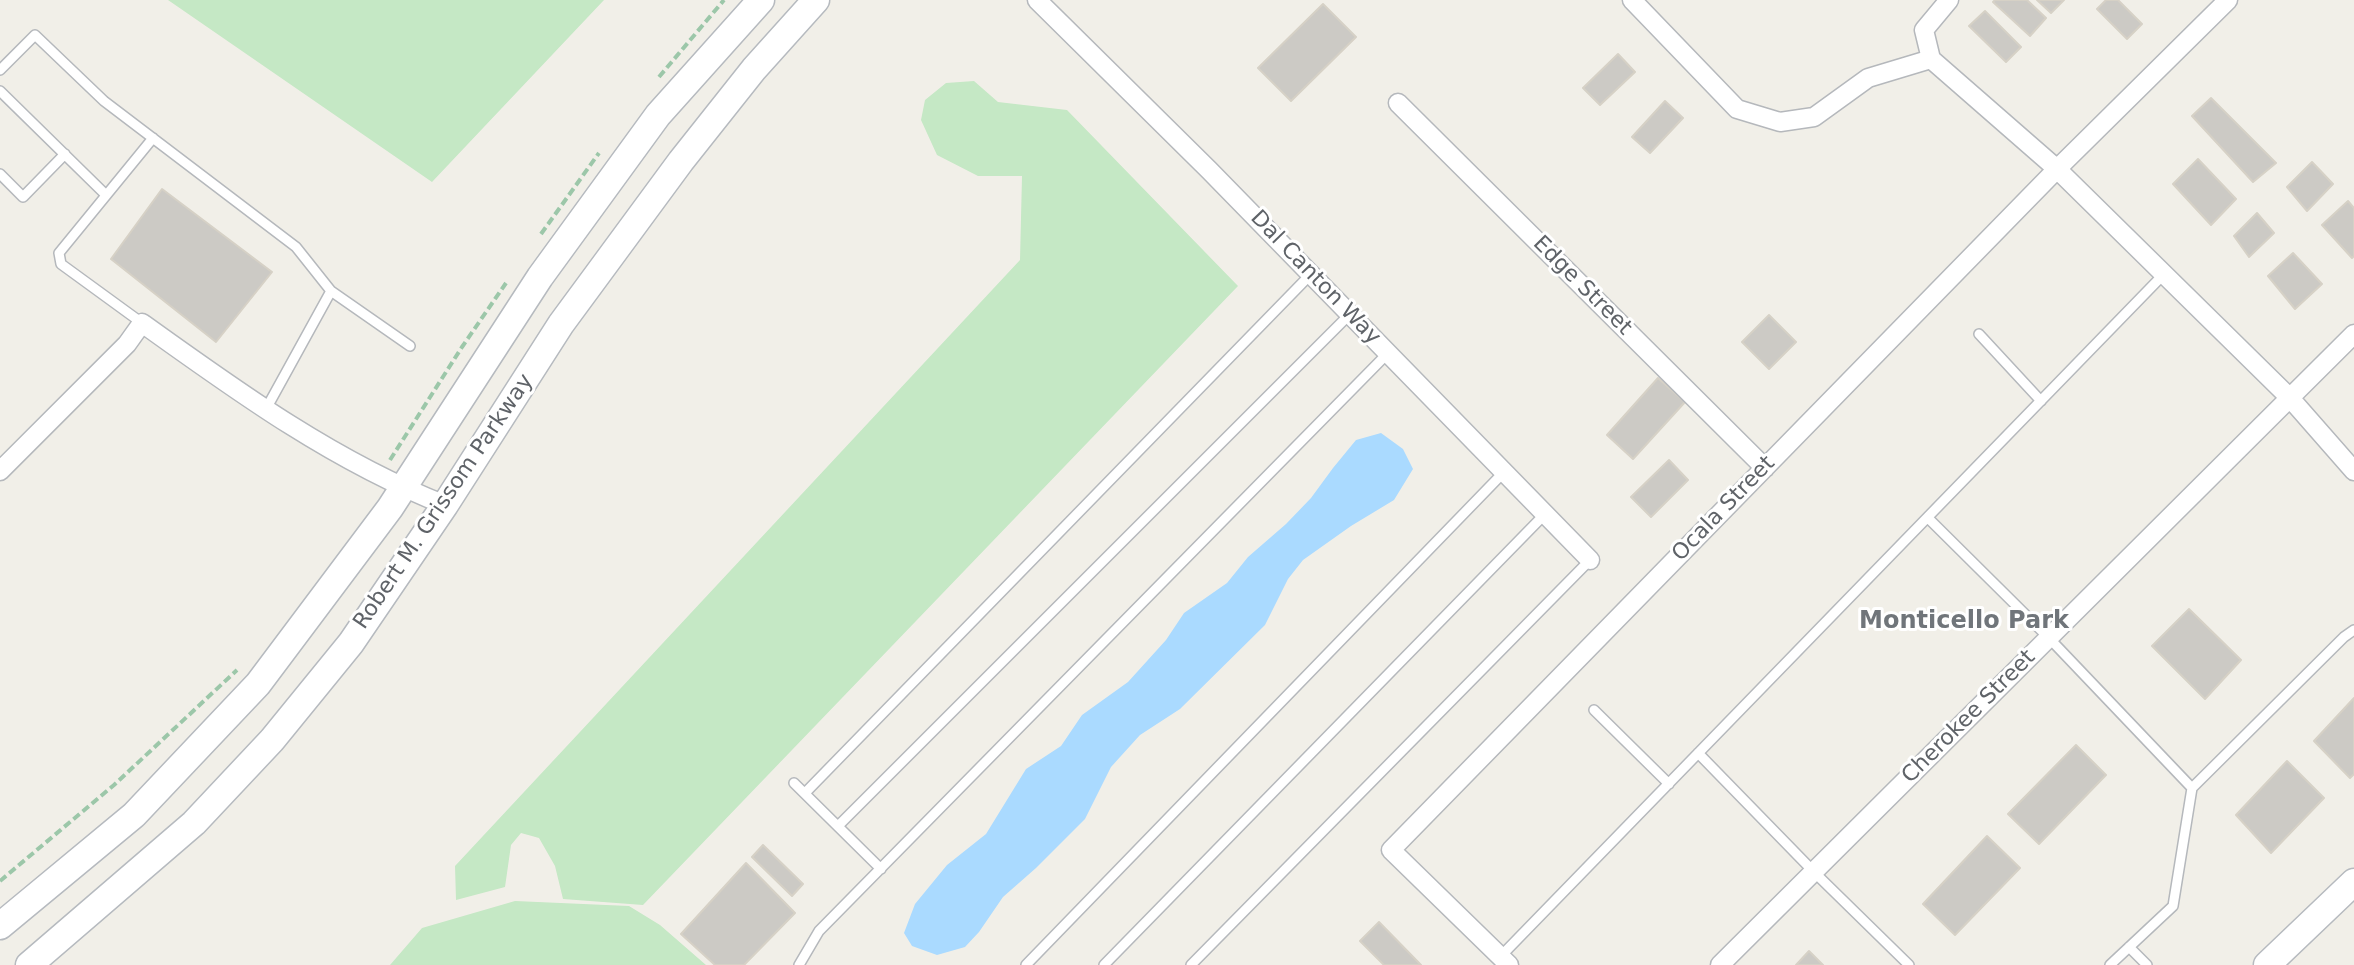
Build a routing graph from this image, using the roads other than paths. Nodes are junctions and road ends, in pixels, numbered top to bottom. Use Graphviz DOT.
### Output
graph roads {
  1 [pos="761,0"];
  2 [pos="816,0"];
  3 [pos="1037,0"];
  4 [pos="1632,0"];
  5 [pos="2228,0"];
  6 [pos="1945,1"];
  7 [pos="1931,59"];
  8 [pos="0,70"];
  9 [pos="0,91"];
  10 [pos="1398,103"];
  11 [pos="153,138"];
  12 [pos="65,154"];
  13 [pos="2057,169"];
  14 [pos="0,174"];
  15 [pos="106,195"];
  16 [pos="1311,274"];
  17 [pos="2164,274"];
  18 [pos="331,291"];
  19 [pos="1350,314"];
  20 [pos="142,323"];
  21 [pos="1979,334"];
  22 [pos="2354,334"];
  23 [pos="410,346"];
  24 [pos="1388,353"];
  25 [pos="2290,398"];
  26 [pos="2041,401"];
  27 [pos="266,409"];
  28 [pos="1765,468"];
  29 [pos="0,471"];
  30 [pos="2354,471"];
  31 [pos="1504,472"];
  32 [pos="403,489"];
  33 [pos="445,505"];
  34 [pos="1545,514"];
  35 [pos="1928,518"];
  36 [pos="1590,560"];
  37 [pos="2354,630"];
  38 [pos="2049,638"];
  39 [pos="1594,710"];
  40 [pos="1698,753"];
  41 [pos="794,783"];
  42 [pos="1669,784"];
  43 [pos="2192,788"];
  44 [pos="805,793"];
  45 [pos="838,826"];
  46 [pos="881,869"];
  47 [pos="1814,872"];
  48 [pos="2354,882"];
  49 [pos="0,926"];
  50 [pos="2129,947"];
  51 [pos="1504,961"];
  52 [pos="29,965"];
  53 [pos="799,965"];
  54 [pos="1026,965"];
  55 [pos="1104,965"];
  56 [pos="1191,965"];
  57 [pos="1720,965"];
  58 [pos="1909,965"];
  59 [pos="2110,965"];
  60 [pos="2147,965"];
  61 [pos="2267,965"];
  1 -- 32 [label="main road, Robert M. Grissom Parkway"];
  2 -- 33 [label="main road, Robert M. Grissom Parkway"];
  3 -- 16 [label="street, Dal Canton Way"];
  4 -- 7 [label="street"];
  5 -- 13 [label="street, Ocala Street"];
  6 -- 7 [label="street"];
  7 -- 13 [label="street"];
  8 -- 11 [label="lane"];
  9 -- 12 [label="lane"];
  10 -- 28 [label="street, Edge Street"];
  11 -- 15 [label="lane"];
  11 -- 18 [label="lane"];
  12 -- 14 [label="lane"];
  12 -- 15 [label="lane"];
  13 -- 17 [label="street"];
  13 -- 28 [label="street, Ocala Street"];
  15 -- 20 [label="lane"];
  16 -- 19 [label="street, Dal Canton Way"];
  16 -- 44 [label="lane"];
  17 -- 25 [label="street"];
  17 -- 26 [label="lane"];
  18 -- 23 [label="lane"];
  18 -- 27 [label="lane"];
  19 -- 24 [label="street, Dal Canton Way"];
  19 -- 45 [label="lane"];
  20 -- 27 [label="street"];
  20 -- 29 [label="street"];
  21 -- 26 [label="lane"];
  22 -- 25 [label="street, Cherokee Street"];
  24 -- 31 [label="street, Dal Canton Way"];
  24 -- 46 [label="lane"];
  25 -- 30 [label="street"];
  25 -- 38 [label="street, Cherokee Street"];
  26 -- 35 [label="lane"];
  27 -- 32 [label="street"];
  28 -- 51 [label="street, Ocala Street"];
  31 -- 34 [label="street, Dal Canton Way"];
  31 -- 54 [label="lane"];
  32 -- 33 [label="street"];
  32 -- 49 [label="main road, Robert M. Grissom Parkway"];
  33 -- 52 [label="main road, Robert M. Grissom Parkway"];
  34 -- 36 [label="street, Dal Canton Way"];
  34 -- 55 [label="lane"];
  35 -- 38 [label="lane"];
  35 -- 40 [label="lane"];
  36 -- 56 [label="lane"];
  37 -- 43 [label="lane"];
  38 -- 43 [label="lane"];
  38 -- 47 [label="street, Cherokee Street"];
  39 -- 42 [label="lane"];
  40 -- 42 [label="lane"];
  40 -- 47 [label="lane"];
  41 -- 44 [label="lane"];
  42 -- 51 [label="lane"];
  43 -- 50 [label="lane"];
  44 -- 45 [label="lane"];
  45 -- 46 [label="lane"];
  46 -- 53 [label="lane"];
  47 -- 57 [label="street, Cherokee Street"];
  47 -- 58 [label="lane"];
  48 -- 61 [label="main road"];
  50 -- 59 [label="lane"];
  50 -- 60 [label="lane"];
}
